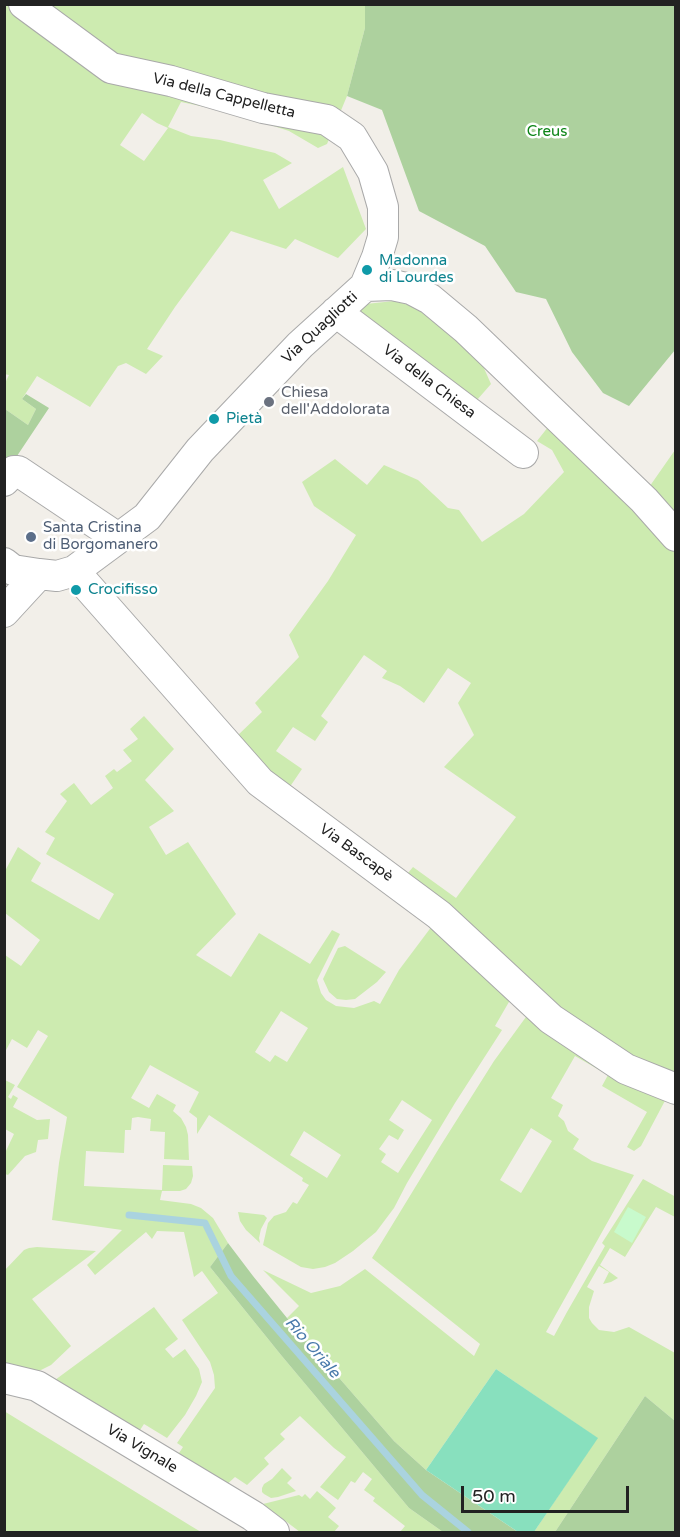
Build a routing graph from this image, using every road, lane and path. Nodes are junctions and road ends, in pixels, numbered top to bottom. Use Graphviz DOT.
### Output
graph roads {
  1 [pos="24,4"];
  2 [pos="365,286"];
  3 [pos="336,312"];
  4 [pos="523,453"];
  5 [pos="4,481"];
  6 [pos="675,536"];
  7 [pos="118,538"];
  8 [pos="4,563"];
  9 [pos="74,571"];
  10 [pos="39,574"];
  11 [pos="4,612"];
  12 [pos="675,1089"];
  13 [pos="4,1378"];
  14 [pos="274,1533"];
  1 -- 2 [label="street, Via della Cappelletta"];
  2 -- 3 [label="street, Via Quagliotti"];
  2 -- 6 [label="street, Via Quagliotti"];
  3 -- 4 [label="street, Via della Chiesa"];
  3 -- 7 [label="street, Via Quagliotti"];
  5 -- 7 [label="street"];
  7 -- 9 [label="street, Via Quagliotti"];
  8 -- 10 [label="street, Via Quagliotti"];
  9 -- 10 [label="street, Via Quagliotti"];
  9 -- 12 [label="street, Via Bascapè"];
  10 -- 11 [label="street"];
  13 -- 14 [label="street, Via Vignale"];
}
